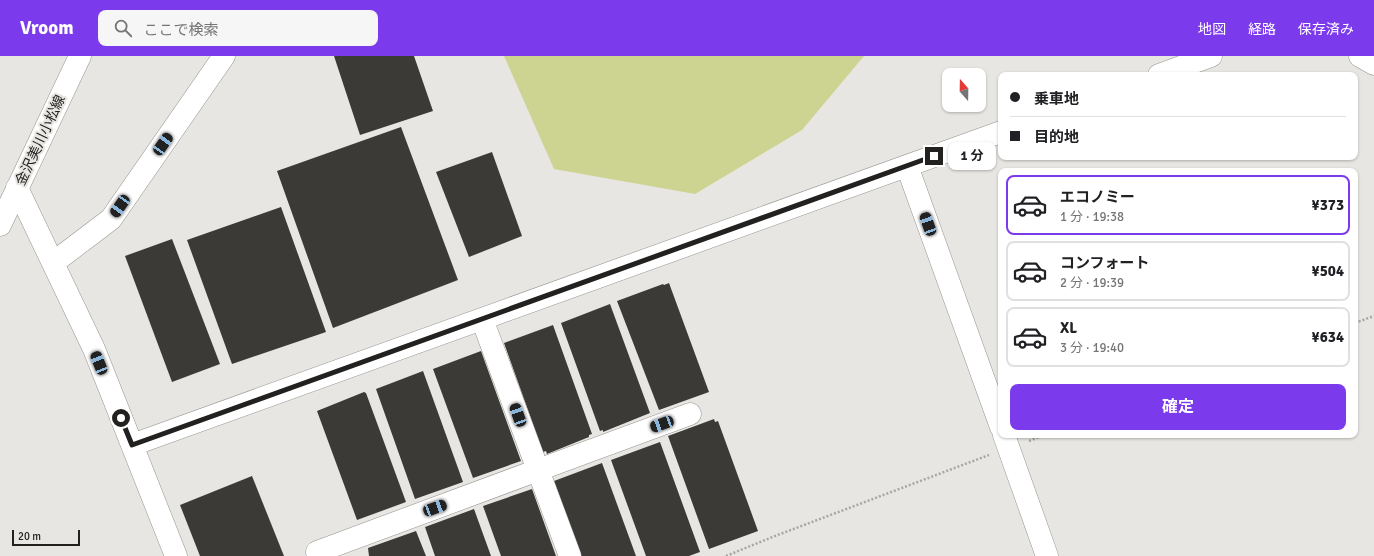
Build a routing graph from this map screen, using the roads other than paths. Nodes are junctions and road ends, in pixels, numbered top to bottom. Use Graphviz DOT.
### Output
graph roads {
  1 [pos="80,56"];
  2 [pos="224,56"];
  3 [pos="1212,56"];
  4 [pos="1360,56"];
  5 [pos="1374,64"];
  6 [pos="1167,72"];
  7 [pos="998,133"];
  8 [pos="907,166"];
  9 [pos="17,188"];
  10 [pos="0,225"];
  11 [pos="53,263"];
  12 [pos="482,319"];
  13 [pos="690,414"];
  14 [pos="998,419"];
  15 [pos="1006,442"];
  16 [pos="132,445"];
  17 [pos="538,470"];
  18 [pos="176,556"];
  19 [pos="318,556"];
  20 [pos="570,556"];
  21 [pos="1047,556"];
  1 -- 9 [label="street, 金沢美川小松線"];
  2 -- 11 [label="street"];
  3 -- 6 [label="street"];
  4 -- 5 [label="street"];
  7 -- 8 [label="street"];
  8 -- 12 [label="street"];
  8 -- 14 [label="street"];
  9 -- 10 [label="street, 金沢美川小松線"];
  9 -- 11 [label="street"];
  11 -- 16 [label="street"];
  12 -- 16 [label="street"];
  12 -- 17 [label="street"];
  13 -- 17 [label="street"];
  15 -- 21 [label="street"];
  16 -- 18 [label="street"];
  17 -- 19 [label="street"];
  17 -- 20 [label="street"];
}
